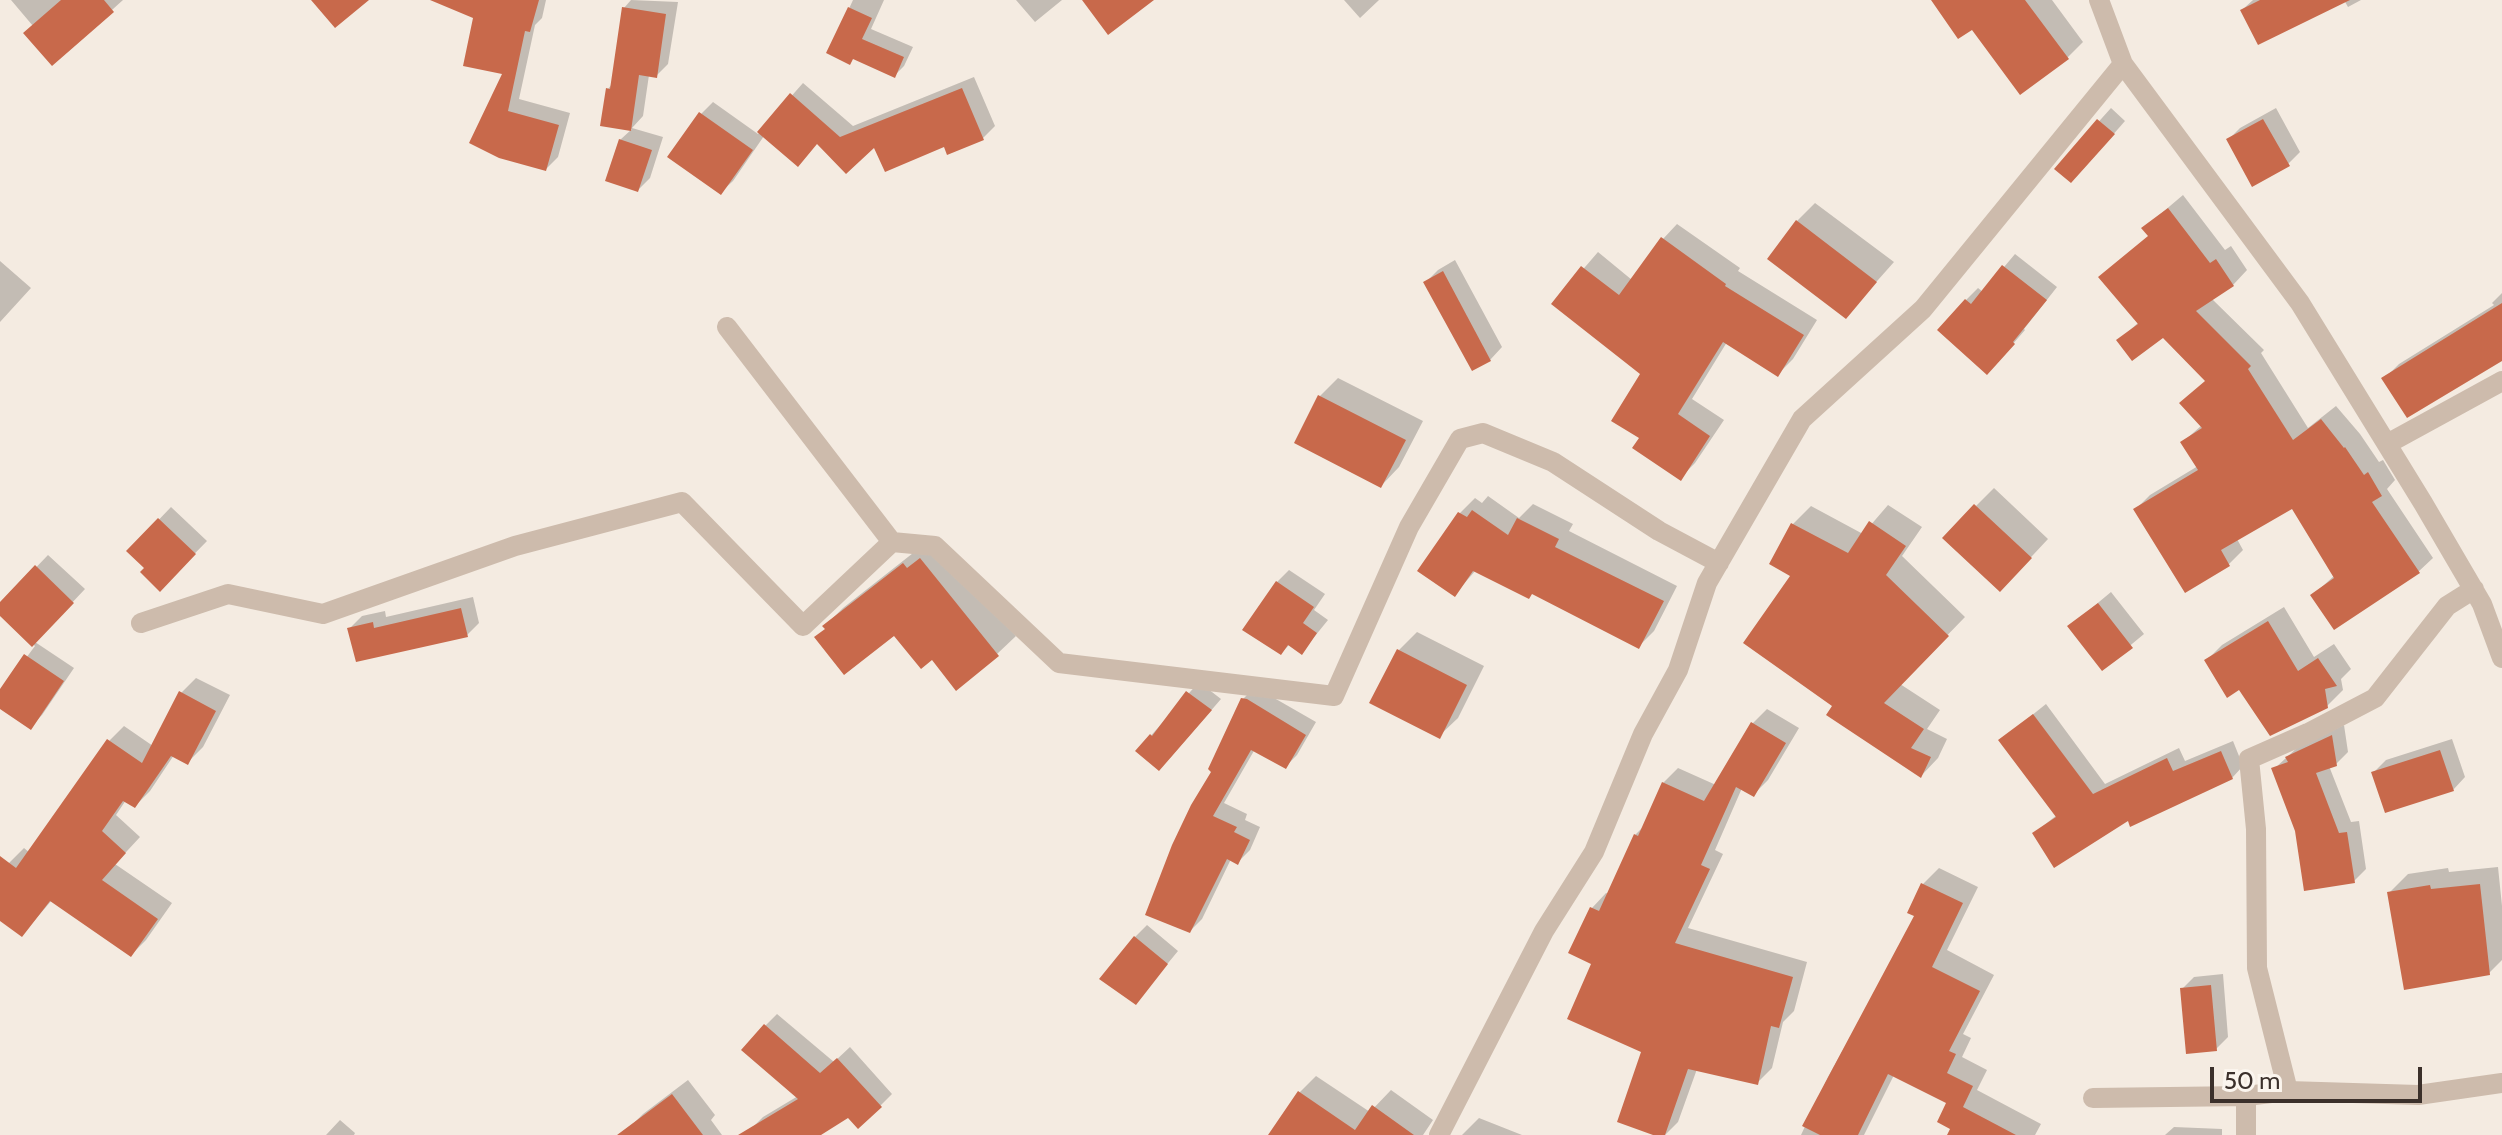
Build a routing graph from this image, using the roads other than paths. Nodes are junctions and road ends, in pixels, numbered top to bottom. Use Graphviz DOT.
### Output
graph roads {
  1 [pos="2099,0"];
  2 [pos="2123,64"];
  3 [pos="727,327"];
  4 [pos="2502,381"];
  5 [pos="2387,444"];
  6 [pos="892,542"];
  7 [pos="1719,563"];
  8 [pos="2474,589"];
  9 [pos="141,623"];
  10 [pos="2502,658"];
  11 [pos="2502,1083"];
  12 [pos="2288,1091"];
  13 [pos="2246,1096"];
  14 [pos="2093,1098"];
  15 [pos="1439,1135"];
  16 [pos="2246,1135"];
  1 -- 2 [label="street"];
  2 -- 5 [label="street"];
  2 -- 7 [label="street"];
  3 -- 6 [label="street"];
  4 -- 5 [label="street"];
  5 -- 8 [label="street"];
  6 -- 7 [label="street"];
  6 -- 9 [label="street"];
  7 -- 15 [label="street"];
  8 -- 10 [label="street"];
  8 -- 12 [label="street"];
  11 -- 12 [label="street"];
  12 -- 13 [label="street"];
  13 -- 14 [label="street"];
  13 -- 16 [label="street"];
}
